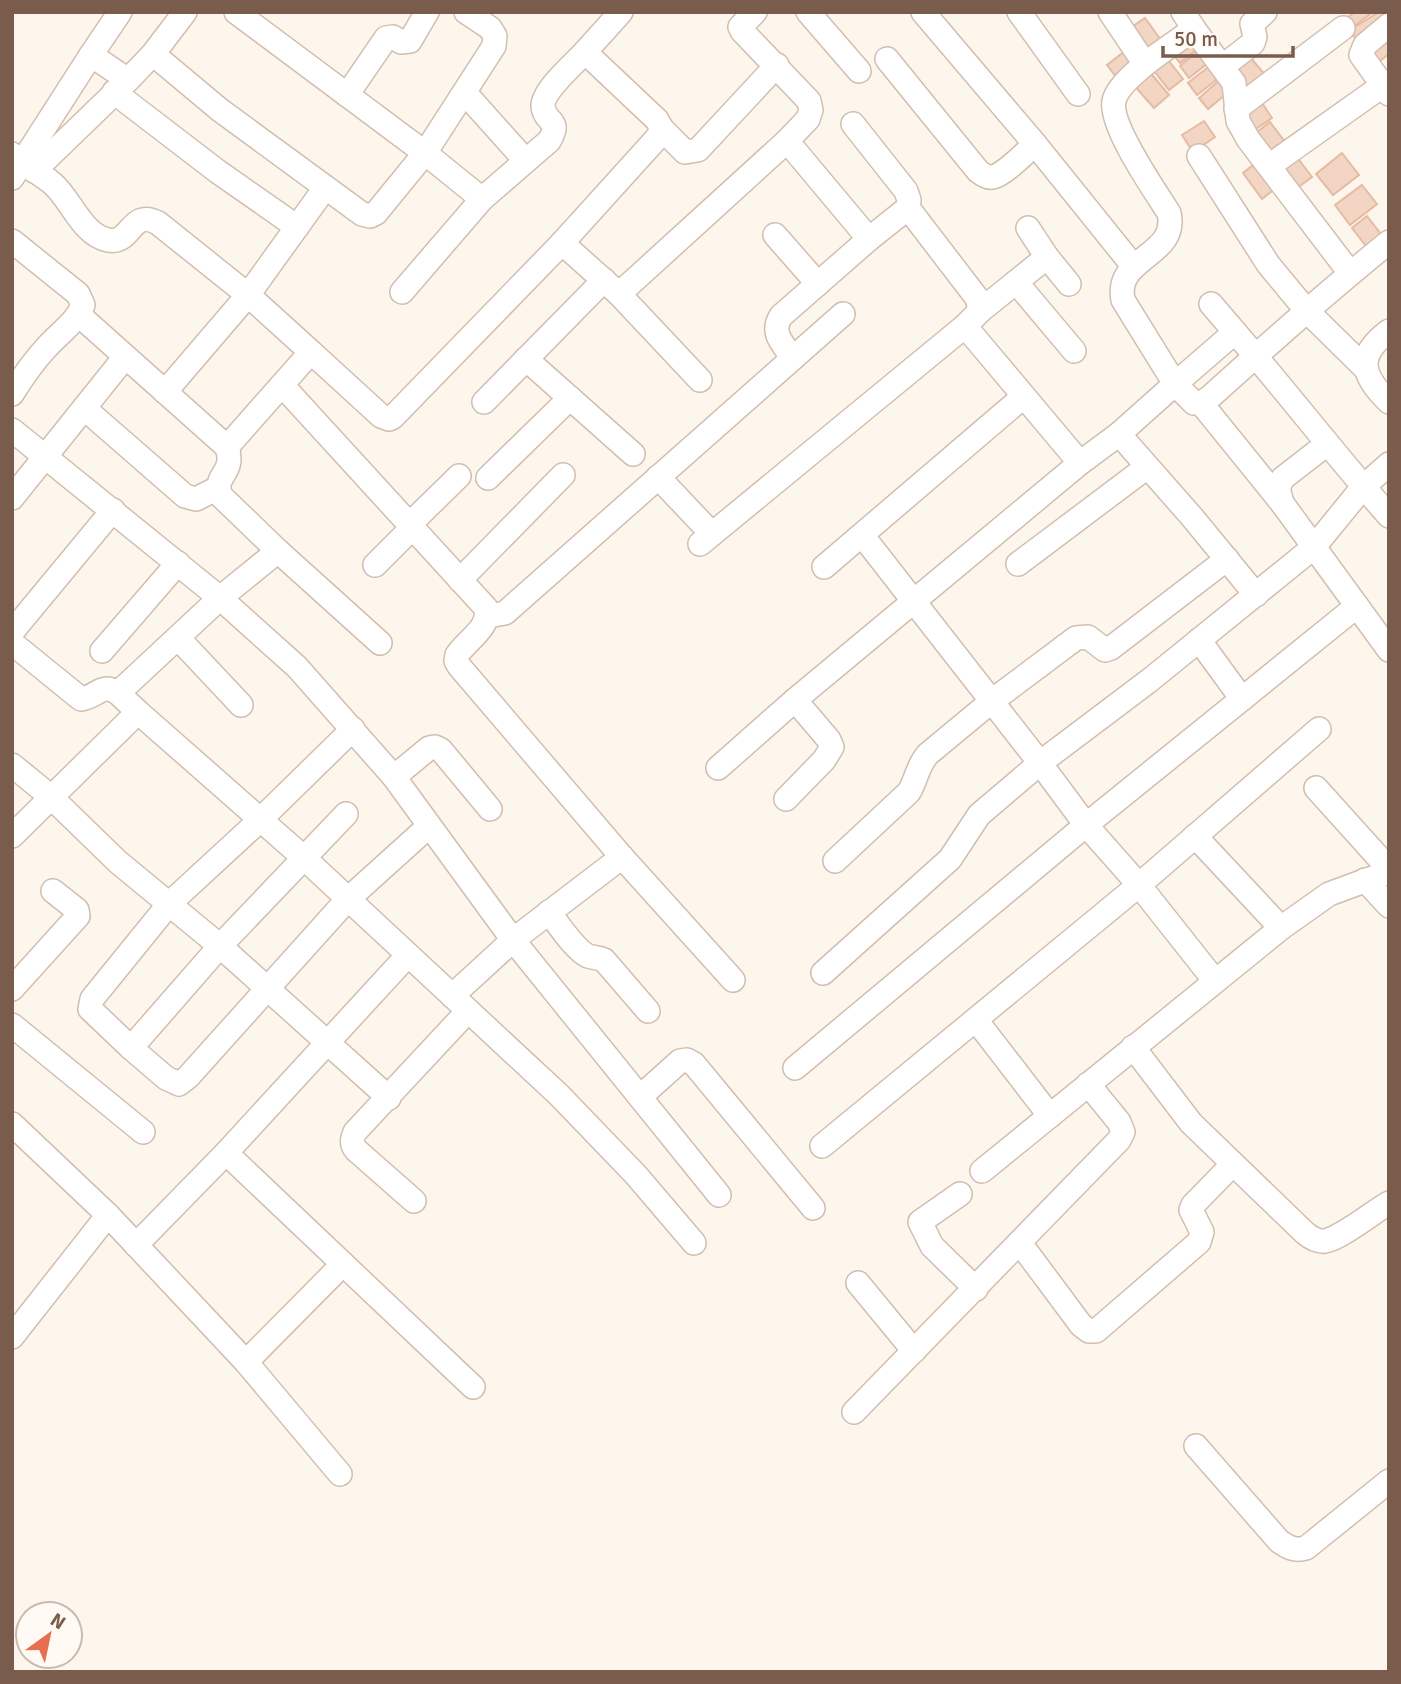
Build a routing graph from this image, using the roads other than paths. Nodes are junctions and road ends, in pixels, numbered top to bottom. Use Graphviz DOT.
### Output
graph roads {
  1 [pos="120,12"];
  2 [pos="186,12"];
  3 [pos="236,12"];
  4 [pos="427,12"];
  5 [pos="467,12"];
  6 [pos="621,12"];
  7 [pos="755,12"];
  8 [pos="808,12"];
  9 [pos="923,12"];
  10 [pos="1019,12"];
  11 [pos="1110,12"];
  12 [pos="1265,12"];
  13 [pos="1188,20"];
  14 [pos="1389,25"];
  15 [pos="1343,28"];
  16 [pos="585,52"];
  17 [pos="153,54"];
  18 [pos="91,55"];
  19 [pos="887,59"];
  20 [pos="1146,64"];
  21 [pos="777,65"];
  22 [pos="1223,66"];
  23 [pos="859,71"];
  24 [pos="121,86"];
  25 [pos="1386,90"];
  26 [pos="465,93"];
  27 [pos="346,94"];
  28 [pos="1077,94"];
  29 [pos="1236,109"];
  30 [pos="853,124"];
  31 [pos="662,129"];
  32 [pos="787,141"];
  33 [pos="1035,144"];
  34 [pos="425,152"];
  35 [pos="1199,156"];
  36 [pos="525,160"];
  37 [pos="20,166"];
  38 [pos="1269,166"];
  39 [pos="325,188"];
  40 [pos="482,200"];
  41 [pos="908,208"];
  42 [pos="297,227"];
  43 [pos="1028,228"];
  44 [pos="775,235"];
  45 [pos="869,239"];
  46 [pos="12,241"];
  47 [pos="1389,242"];
  48 [pos="562,243"];
  49 [pos="1047,257"];
  50 [pos="1134,267"];
  51 [pos="1350,273"];
  52 [pos="1016,282"];
  53 [pos="818,284"];
  54 [pos="1069,284"];
  55 [pos="611,287"];
  56 [pos="402,292"];
  57 [pos="248,295"];
  58 [pos="1211,304"];
  59 [pos="1306,310"];
  60 [pos="843,314"];
  61 [pos="79,315"];
  62 [pos="973,319"];
  63 [pos="1389,331"];
  64 [pos="1235,332"];
  65 [pos="1074,351"];
  66 [pos="311,352"];
  67 [pos="125,357"];
  68 [pos="1256,357"];
  69 [pos="793,358"];
  70 [pos="526,359"];
  71 [pos="1365,368"];
  72 [pos="700,380"];
  73 [pos="1175,384"];
  74 [pos="282,385"];
  75 [pos="165,392"];
  76 [pos="12,394"];
  77 [pos="1023,397"];
  78 [pos="570,398"];
  79 [pos="485,402"];
  80 [pos="1389,402"];
  81 [pos="1201,403"];
  82 [pos="84,408"];
  83 [pos="12,430"];
  84 [pos="1119,434"];
  85 [pos="1326,444"];
  86 [pos="227,447"];
  87 [pos="633,454"];
  88 [pos="45,456"];
  89 [pos="1080,463"];
  90 [pos="1389,464"];
  91 [pos="1147,467"];
  92 [pos="562,475"];
  93 [pos="459,476"];
  94 [pos="488,478"];
  95 [pos="658,478"];
  96 [pos="1363,487"];
  97 [pos="218,488"];
  98 [pos="12,498"];
  99 [pos="1282,503"];
  100 [pos="113,510"];
  101 [pos="1389,516"];
  102 [pos="411,526"];
  103 [pos="862,535"];
  104 [pos="1314,548"];
  105 [pos="278,551"];
  106 [pos="1227,559"];
  107 [pos="178,563"];
  108 [pos="375,565"];
  109 [pos="1018,565"];
  110 [pos="824,567"];
  111 [pos="460,580"];
  112 [pos="1256,595"];
  113 [pos="220,598"];
  114 [pos="915,601"];
  115 [pos="1357,606"];
  116 [pos="488,615"];
  117 [pos="12,632"];
  118 [pos="178,638"];
  119 [pos="1199,640"];
  120 [pos="12,643"];
  121 [pos="380,643"];
  122 [pos="1389,650"];
  123 [pos="102,651"];
  124 [pos="118,693"];
  125 [pos="1242,699"];
  126 [pos="795,700"];
  127 [pos="992,701"];
  128 [pos="241,705"];
  129 [pos="138,712"];
  130 [pos="353,729"];
  131 [pos="1319,729"];
  132 [pos="1041,763"];
  133 [pos="12,765"];
  134 [pos="718,768"];
  135 [pos="394,777"];
  136 [pos="1317,788"];
  137 [pos="50,796"];
  138 [pos="786,799"];
  139 [pos="489,809"];
  140 [pos="346,814"];
  141 [pos="260,820"];
  142 [pos="429,825"];
  143 [pos="1086,825"];
  144 [pos="12,835"];
  145 [pos="1195,836"];
  146 [pos="622,857"];
  147 [pos="303,858"];
  148 [pos="835,861"];
  149 [pos="1389,871"];
  150 [pos="1364,880"];
  151 [pos="1139,885"];
  152 [pos="53,891"];
  153 [pos="347,900"];
  154 [pos="169,904"];
  155 [pos="1389,906"];
  156 [pos="549,912"];
  157 [pos="1282,928"];
  158 [pos="513,940"];
  159 [pos="220,946"];
  160 [pos="408,955"];
  161 [pos="823,973"];
  162 [pos="733,980"];
  163 [pos="1215,981"];
  164 [pos="267,988"];
  165 [pos="12,989"];
  166 [pos="460,1004"];
  167 [pos="648,1011"];
  168 [pos="975,1020"];
  169 [pos="12,1025"];
  170 [pos="328,1044"];
  171 [pos="1133,1047"];
  172 [pos="131,1048"];
  173 [pos="795,1068"];
  174 [pos="1088,1084"];
  175 [pos="640,1097"];
  176 [pos="389,1098"];
  177 [pos="1050,1116"];
  178 [pos="12,1124"];
  179 [pos="143,1132"];
  180 [pos="822,1146"];
  181 [pos="226,1153"];
  182 [pos="1233,1164"];
  183 [pos="982,1171"];
  184 [pos="960,1194"];
  185 [pos="719,1195"];
  186 [pos="414,1201"];
  187 [pos="1389,1203"];
  188 [pos="813,1209"];
  189 [pos="108,1215"];
  190 [pos="694,1243"];
  191 [pos="1020,1244"];
  192 [pos="136,1245"];
  193 [pos="343,1264"];
  194 [pos="858,1283"];
  195 [pos="976,1289"];
  196 [pos="12,1337"];
  197 [pos="914,1351"];
  198 [pos="246,1362"];
  199 [pos="473,1387"];
  200 [pos="854,1412"];
  201 [pos="1196,1446"];
  202 [pos="340,1474"];
  203 [pos="1389,1481"];
  1 -- 18 [label="street"];
  2 -- 17 [label="street"];
  3 -- 27 [label="street"];
  4 -- 27 [label="street"];
  5 -- 26 [label="street"];
  6 -- 16 [label="street"];
  7 -- 21 [label="street"];
  8 -- 23 [label="street"];
  9 -- 33 [label="street"];
  10 -- 28 [label="street"];
  11 -- 20 [label="street"];
  12 -- 22 [label="street"];
  13 -- 20 [label="street"];
  13 -- 22 [label="street"];
  14 -- 25 [label="street"];
  15 -- 29 [label="street"];
  16 -- 31 [label="street"];
  16 -- 36 [label="street"];
  17 -- 24 [label="street"];
  17 -- 39 [label="street"];
  18 -- 24 [label="street"];
  18 -- 37 [label="street"];
  19 -- 33 [label="street"];
  20 -- 50 [label="street"];
  21 -- 31 [label="street"];
  21 -- 32 [label="street"];
  22 -- 29 [label="street"];
  24 -- 37 [label="street"];
  24 -- 42 [label="street"];
  25 -- 38 [label="street"];
  26 -- 34 [label="street"];
  26 -- 36 [label="street"];
  27 -- 34 [label="street"];
  29 -- 38 [label="street"];
  30 -- 41 [label="street"];
  31 -- 48 [label="street"];
  32 -- 45 [label="street"];
  32 -- 55 [label="street"];
  33 -- 50 [label="street"];
  34 -- 39 [label="street"];
  34 -- 40 [label="street"];
  35 -- 59 [label="street"];
  36 -- 40 [label="street"];
  37 -- 57 [label="street"];
  38 -- 51 [label="street"];
  39 -- 42 [label="street"];
  40 -- 56 [label="street"];
  41 -- 45 [label="street"];
  41 -- 62 [label="street"];
  42 -- 57 [label="street"];
  43 -- 49 [label="street"];
  44 -- 53 [label="street"];
  45 -- 53 [label="street"];
  46 -- 61 [label="street"];
  47 -- 51 [label="street"];
  48 -- 55 [label="street"];
  48 -- 66 [label="street"];
  49 -- 52 [label="street"];
  49 -- 54 [label="street"];
  50 -- 73 [label="street"];
  51 -- 59 [label="street"];
  52 -- 62 [label="street"];
  52 -- 65 [label="street"];
  53 -- 69 [label="street"];
  55 -- 70 [label="street"];
  55 -- 72 [label="street"];
  57 -- 66 [label="street"];
  57 -- 75 [label="street"];
  58 -- 64 [label="street"];
  59 -- 68 [label="street"];
  59 -- 71 [label="street"];
  60 -- 69 [label="street"];
  61 -- 67 [label="street"];
  61 -- 76 [label="street"];
  62 -- 77 [label="street"];
  62 -- 95 [label="street"];
  63 -- 71 [label="street"];
  64 -- 68 [label="street"];
  64 -- 73 [label="street"];
  66 -- 74 [label="street"];
  67 -- 75 [label="street"];
  67 -- 82 [label="street"];
  68 -- 81 [label="street"];
  68 -- 85 [label="street"];
  69 -- 95 [label="street"];
  70 -- 78 [label="street"];
  70 -- 79 [label="street"];
  71 -- 80 [label="street"];
  73 -- 81 [label="street"];
  73 -- 84 [label="street"];
  74 -- 86 [label="street"];
  74 -- 102 [label="street"];
  75 -- 86 [label="street"];
  77 -- 89 [label="street"];
  77 -- 103 [label="street"];
  78 -- 87 [label="street"];
  78 -- 94 [label="street"];
  81 -- 99 [label="street"];
  82 -- 88 [label="street"];
  82 -- 97 [label="street"];
  83 -- 88 [label="street"];
  84 -- 89 [label="street"];
  84 -- 91 [label="street"];
  85 -- 96 [label="street"];
  85 -- 99 [label="street"];
  86 -- 97 [label="street"];
  88 -- 98 [label="street"];
  88 -- 100 [label="street"];
  89 -- 114 [label="street"];
  90 -- 96 [label="street"];
  91 -- 106 [label="street"];
  91 -- 109 [label="street"];
  92 -- 111 [label="street"];
  93 -- 102 [label="street"];
  95 -- 116 [label="street"];
  96 -- 101 [label="street"];
  96 -- 104 [label="street"];
  97 -- 105 [label="street"];
  99 -- 104 [label="street"];
  100 -- 107 [label="street"];
  100 -- 117 [label="street"];
  102 -- 108 [label="street"];
  102 -- 111 [label="street"];
  103 -- 110 [label="street"];
  103 -- 114 [label="street"];
  104 -- 112 [label="street"];
  104 -- 115 [label="street"];
  105 -- 113 [label="street"];
  105 -- 121 [label="street"];
  106 -- 112 [label="street"];
  106 -- 127 [label="street"];
  107 -- 113 [label="street"];
  107 -- 123 [label="street"];
  111 -- 116 [label="street"];
  112 -- 119 [label="street"];
  113 -- 118 [label="street"];
  113 -- 130 [label="street"];
  114 -- 126 [label="street"];
  114 -- 127 [label="street"];
  115 -- 122 [label="street"];
  115 -- 125 [label="street"];
  116 -- 146 [label="street"];
  118 -- 124 [label="street"];
  118 -- 128 [label="street"];
  119 -- 125 [label="street"];
  119 -- 132 [label="street"];
  120 -- 124 [label="street"];
  124 -- 129 [label="street"];
  125 -- 143 [label="street"];
  126 -- 134 [label="street"];
  126 -- 138 [label="street"];
  127 -- 132 [label="street"];
  127 -- 148 [label="street"];
  129 -- 137 [label="street"];
  129 -- 141 [label="street"];
  130 -- 135 [label="street"];
  130 -- 141 [label="street"];
  131 -- 145 [label="street"];
  132 -- 143 [label="street"];
  132 -- 161 [label="street"];
  133 -- 137 [label="street"];
  135 -- 139 [label="street"];
  135 -- 142 [label="street"];
  136 -- 149 [label="street"];
  137 -- 144 [label="street"];
  137 -- 154 [label="street"];
  140 -- 147 [label="street"];
  141 -- 147 [label="street"];
  141 -- 154 [label="street"];
  142 -- 153 [label="street"];
  142 -- 158 [label="street"];
  143 -- 151 [label="street"];
  143 -- 173 [label="street"];
  145 -- 151 [label="street"];
  145 -- 157 [label="street"];
  146 -- 156 [label="street"];
  146 -- 162 [label="street"];
  147 -- 153 [label="street"];
  147 -- 159 [label="street"];
  149 -- 150 [label="street"];
  150 -- 155 [label="street"];
  150 -- 157 [label="street"];
  151 -- 163 [label="street"];
  151 -- 168 [label="street"];
  152 -- 165 [label="street"];
  153 -- 160 [label="street"];
  153 -- 164 [label="street"];
  154 -- 159 [label="street"];
  154 -- 172 [label="street"];
  156 -- 158 [label="street"];
  156 -- 167 [label="street"];
  157 -- 163 [label="street"];
  158 -- 166 [label="street"];
  158 -- 175 [label="street"];
  159 -- 164 [label="street"];
  159 -- 172 [label="street"];
  160 -- 166 [label="street"];
  160 -- 170 [label="street"];
  163 -- 171 [label="street"];
  164 -- 170 [label="street"];
  164 -- 172 [label="street"];
  166 -- 176 [label="street"];
  166 -- 190 [label="street"];
  168 -- 177 [label="street"];
  168 -- 180 [label="street"];
  169 -- 179 [label="street"];
  170 -- 176 [label="street"];
  170 -- 181 [label="street"];
  171 -- 174 [label="street"];
  171 -- 182 [label="street"];
  174 -- 177 [label="street"];
  174 -- 191 [label="street"];
  175 -- 185 [label="street"];
  175 -- 188 [label="street"];
  176 -- 186 [label="street"];
  177 -- 183 [label="street"];
  178 -- 189 [label="street"];
  181 -- 192 [label="street"];
  181 -- 193 [label="street"];
  182 -- 187 [label="street"];
  182 -- 191 [label="street"];
  184 -- 195 [label="street"];
  189 -- 192 [label="street"];
  189 -- 196 [label="street"];
  191 -- 195 [label="street"];
  192 -- 198 [label="street"];
  193 -- 198 [label="street"];
  193 -- 199 [label="street"];
  194 -- 197 [label="street"];
  195 -- 197 [label="street"];
  197 -- 200 [label="street"];
  198 -- 202 [label="street"];
  201 -- 203 [label="street"];
}
